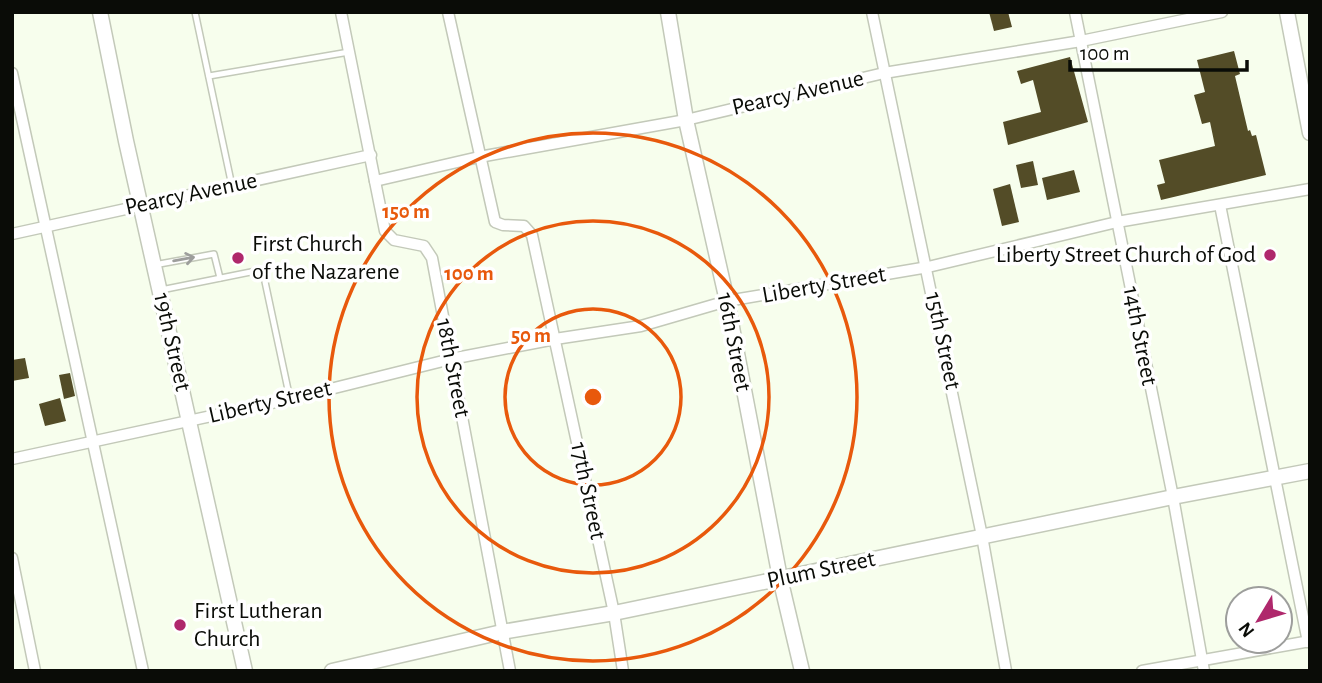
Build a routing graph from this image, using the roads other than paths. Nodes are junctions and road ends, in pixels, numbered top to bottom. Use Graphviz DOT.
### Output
graph roads {
  1 [pos="100,12"];
  2 [pos="195,12"];
  3 [pos="341,12"];
  4 [pos="448,12"];
  5 [pos="668,12"];
  6 [pos="872,12"];
  7 [pos="1075,12"];
  8 [pos="1222,12"];
  9 [pos="1287,12"];
  10 [pos="1182,16"];
  11 [pos="1081,41"];
  12 [pos="349,52"];
  13 [pos="12,73"];
  14 [pos="884,73"];
  15 [pos="209,76"];
  16 [pos="686,120"];
  17 [pos="1310,133"];
  18 [pos="371,155"];
  19 [pos="480,157"];
  20 [pos="375,181"];
  21 [pos="232,186"];
  22 [pos="1310,189"];
  23 [pos="141,204"];
  24 [pos="1220,205"];
  25 [pos="1117,222"];
  26 [pos="47,226"];
  27 [pos="12,234"];
  28 [pos="154,265"];
  29 [pos="928,267"];
  30 [pos="220,278"];
  31 [pos="160,290"];
  32 [pos="727,301"];
  33 [pos="555,339"];
  34 [pos="451,359"];
  35 [pos="289,399"];
  36 [pos="190,420"];
  37 [pos="93,441"];
  38 [pos="12,459"];
  39 [pos="1310,471"];
  40 [pos="1274,478"];
  41 [pos="1172,498"];
  42 [pos="982,536"];
  43 [pos="12,558"];
  44 [pos="780,578"];
  45 [pos="614,613"];
  46 [pos="502,632"];
  47 [pos="1309,641"];
  48 [pos="1203,665"];
  49 [pos="373,666"];
  50 [pos="35,671"];
  51 [pos="143,671"];
  52 [pos="245,671"];
  53 [pos="332,671"];
  54 [pos="510,671"];
  55 [pos="623,671"];
  56 [pos="802,671"];
  57 [pos="1006,671"];
  58 [pos="1142,671"];
  1 -- 23 [label="street, 19th Street"];
  2 -- 15 [label="lane"];
  3 -- 12 [label="street, 18th Street"];
  4 -- 19 [label="street, 17th Street"];
  5 -- 16 [label="street, 16th Street"];
  6 -- 14 [label="street, 15th Street"];
  7 -- 11 [label="street, 14th Street"];
  8 -- 10 [label="street, Pearcy Avenue"];
  9 -- 17 [label="street"];
  10 -- 11 [label="street, Pearcy Avenue"];
  11 -- 14 [label="street, Pearcy Avenue"];
  11 -- 25 [label="street, 14th Street"];
  12 -- 15 [label="lane"];
  12 -- 18 [label="street, 18th Street"];
  13 -- 26 [label="street"];
  14 -- 16 [label="street, Pearcy Avenue"];
  14 -- 29 [label="street, 15th Street"];
  15 -- 21 [label="lane"];
  16 -- 19 [label="street, Pearcy Avenue"];
  16 -- 32 [label="street, 16th Street"];
  18 -- 20 [label="street, 18th Street"];
  18 -- 21 [label="street, Pearcy Avenue"];
  19 -- 20 [label="street, Pearcy Avenue"];
  19 -- 33 [label="street, 17th Street"];
  20 -- 34 [label="street, 18th Street"];
  21 -- 23 [label="street, Pearcy Avenue"];
  22 -- 24 [label="street, Liberty Street"];
  23 -- 26 [label="street, Pearcy Avenue"];
  23 -- 28 [label="street, 19th Street"];
  24 -- 25 [label="street, Liberty Street"];
  24 -- 40 [label="street"];
  25 -- 29 [label="street, Liberty Street"];
  25 -- 41 [label="street, 14th Street"];
  26 -- 27 [label="street, Pearcy Avenue"];
  26 -- 37 [label="street"];
  28 -- 30 [label="lane, one-way"];
  28 -- 31 [label="street, 19th Street"];
  29 -- 32 [label="street, Liberty Street"];
  29 -- 42 [label="street, 15th Street"];
  30 -- 31 [label="lane"];
  30 -- 35 [label="lane"];
  31 -- 36 [label="street, 19th Street"];
  32 -- 33 [label="street, Liberty Street"];
  32 -- 44 [label="street, 16th Street"];
  33 -- 34 [label="street, Liberty Street"];
  33 -- 45 [label="street, 17th Street"];
  34 -- 35 [label="street, Liberty Street"];
  34 -- 46 [label="street, 18th Street"];
  35 -- 36 [label="street, Liberty Street"];
  36 -- 37 [label="street, Liberty Street"];
  36 -- 52 [label="street, 19th Street"];
  37 -- 38 [label="street, Liberty Street"];
  37 -- 51 [label="street"];
  39 -- 40 [label="street, Plum Street"];
  40 -- 41 [label="street, Plum Street"];
  40 -- 47 [label="street"];
  41 -- 42 [label="street, Plum Street"];
  41 -- 48 [label="street, 14th Street"];
  42 -- 44 [label="street, Plum Street"];
  42 -- 57 [label="street, 15th Street"];
  43 -- 50 [label="street"];
  44 -- 45 [label="street, Plum Street"];
  44 -- 56 [label="street, 16th Street"];
  45 -- 46 [label="street, Plum Street"];
  45 -- 55 [label="street, 17th Street"];
  46 -- 49 [label="street, Plum Street"];
  46 -- 54 [label="street, 18th Street"];
  47 -- 48 [label="street"];
  48 -- 58 [label="street"];
  49 -- 53 [label="street, Plum Street"];
}
